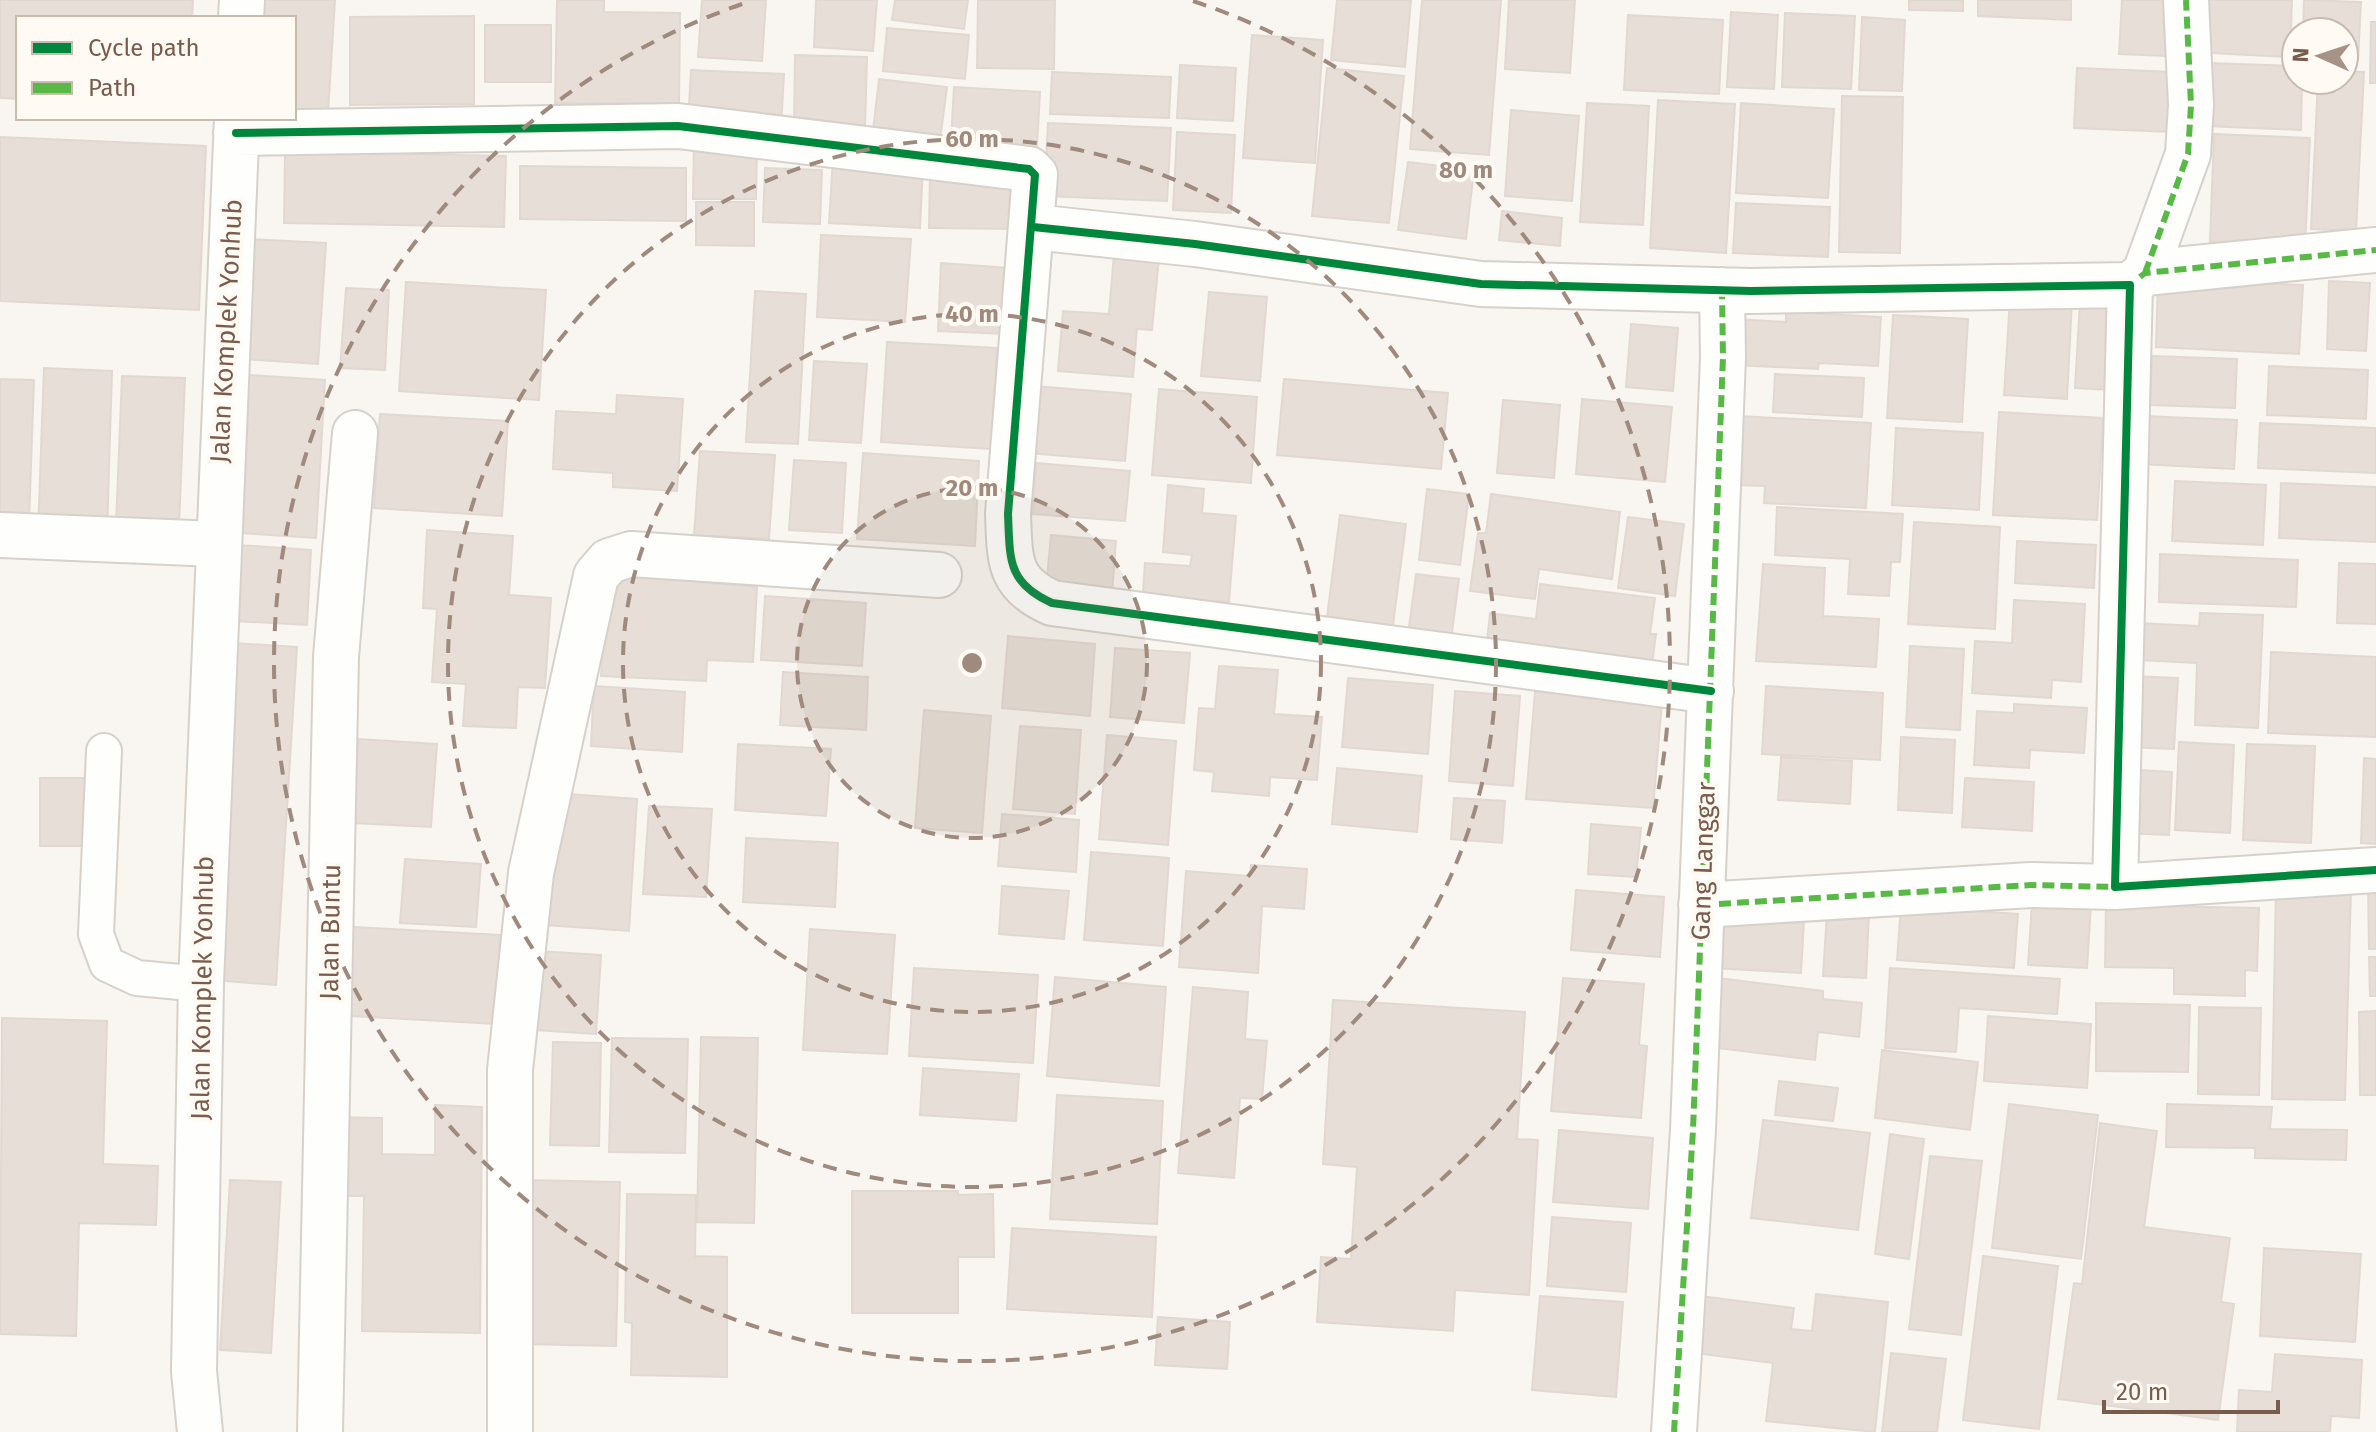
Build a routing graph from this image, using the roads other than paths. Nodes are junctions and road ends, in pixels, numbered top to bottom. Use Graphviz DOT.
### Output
graph roads {
  1 [pos="2186,0"];
  2 [pos="236,126"];
  3 [pos="1033,227"];
  4 [pos="2376,250"];
  5 [pos="2138,279"];
  6 [pos="1722,290"];
  7 [pos="355,433"];
  8 [pos="0,535"];
  9 [pos="216,544"];
  10 [pos="939,575"];
  11 [pos="1711,691"];
  12 [pos="104,751"];
  13 [pos="2376,870"];
  14 [pos="2115,887"];
  15 [pos="1701,905"];
  16 [pos="201,984"];
  17 [pos="200,1432"];
  18 [pos="320,1432"];
  19 [pos="510,1432"];
  20 [pos="1674,1432"];
  1 -- 5 [label="street"];
  2 -- 3 [label="street"];
  2 -- 9 [label="street, Jalan Komplek Yonhub"];
  3 -- 6 [label="street"];
  3 -- 11 [label="street"];
  4 -- 5 [label="street"];
  5 -- 6 [label="street"];
  5 -- 14 [label="street"];
  6 -- 11 [label="street, Gang Langgar"];
  7 -- 18 [label="street, Jalan Buntu"];
  8 -- 9 [label="street"];
  9 -- 16 [label="street, Jalan Komplek Yonhub"];
  10 -- 19 [label="street"];
  11 -- 15 [label="street, Gang Langgar"];
  12 -- 16 [label="lane"];
  13 -- 14 [label="street"];
  14 -- 15 [label="street"];
  15 -- 20 [label="street, Gang Langgar"];
  16 -- 17 [label="street, Jalan Komplek Yonhub"];
}
